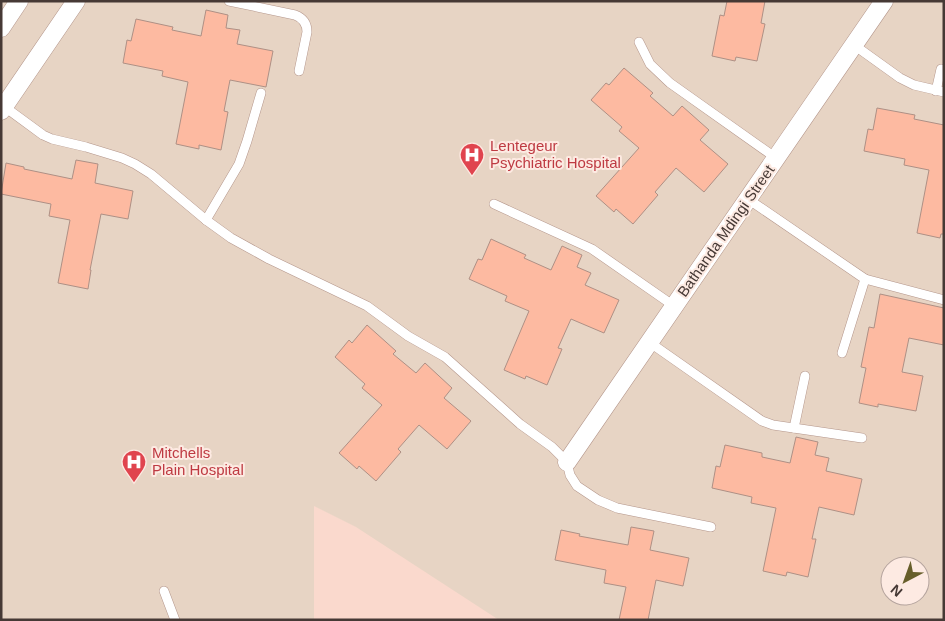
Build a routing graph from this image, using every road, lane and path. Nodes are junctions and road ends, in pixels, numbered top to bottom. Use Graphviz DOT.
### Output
graph roads {
  1 [pos="19,1"];
  2 [pos="76,1"];
  3 [pos="229,1"];
  4 [pos="884,1"];
  5 [pos="1,28"];
  6 [pos="639,42"];
  7 [pos="854,45"];
  8 [pos="941,69"];
  9 [pos="299,71"];
  10 [pos="940,92"];
  11 [pos="261,94"];
  12 [pos="2,108"];
  13 [pos="776,158"];
  14 [pos="748,199"];
  15 [pos="494,204"];
  16 [pos="206,220"];
  17 [pos="865,278"];
  18 [pos="944,300"];
  19 [pos="674,306"];
  20 [pos="649,342"];
  21 [pos="842,353"];
  22 [pos="805,376"];
  23 [pos="794,428"];
  24 [pos="862,438"];
  25 [pos="567,462"];
  26 [pos="711,527"];
  27 [pos="164,591"];
  28 [pos="174,620"];
  1 -- 5 [label="street"];
  2 -- 12 [label="street"];
  3 -- 9 [label="lane"];
  4 -- 7 [label="street, Bathanda Mdingi Street"];
  6 -- 13 [label="lane"];
  7 -- 10 [label="lane"];
  7 -- 13 [label="street, Bathanda Mdingi Street"];
  8 -- 10 [label="lane"];
  11 -- 16 [label="lane"];
  12 -- 16 [label="lane"];
  13 -- 14 [label="street, Bathanda Mdingi Street"];
  14 -- 17 [label="lane"];
  14 -- 19 [label="street, Bathanda Mdingi Street"];
  15 -- 19 [label="lane"];
  16 -- 25 [label="lane"];
  17 -- 18 [label="lane"];
  17 -- 21 [label="lane"];
  19 -- 20 [label="street, Bathanda Mdingi Street"];
  20 -- 23 [label="lane"];
  20 -- 25 [label="street, Bathanda Mdingi Street"];
  22 -- 23 [label="lane"];
  23 -- 24 [label="lane"];
  25 -- 26 [label="lane"];
  27 -- 28 [label="lane"];
}
